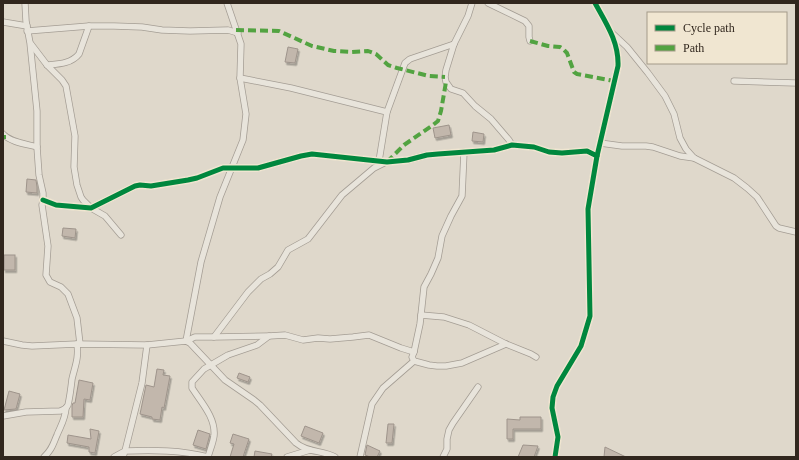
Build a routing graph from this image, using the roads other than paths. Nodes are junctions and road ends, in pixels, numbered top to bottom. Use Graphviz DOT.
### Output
graph roads {
  1 [pos="25,3"];
  2 [pos="227,3"];
  3 [pos="472,3"];
  4 [pos="488,3"];
  5 [pos="595,3"];
  6 [pos="3,22"];
  7 [pos="89,26"];
  8 [pos="27,28"];
  9 [pos="612,32"];
  10 [pos="238,33"];
  11 [pos="530,41"];
  12 [pos="30,44"];
  13 [pos="454,44"];
  14 [pos="47,65"];
  15 [pos="240,78"];
  16 [pos="734,80"];
  17 [pos="796,83"];
  18 [pos="387,112"];
  19 [pos="3,134"];
  20 [pos="600,143"];
  21 [pos="512,145"];
  22 [pos="37,147"];
  23 [pos="464,152"];
  24 [pos="597,156"];
  25 [pos="694,158"];
  26 [pos="379,161"];
  27 [pos="387,162"];
  28 [pos="232,169"];
  29 [pos="43,200"];
  30 [pos="91,208"];
  31 [pos="796,232"];
  32 [pos="121,234"];
  33 [pos="421,315"];
  34 [pos="214,336"];
  35 [pos="269,336"];
  36 [pos="3,341"];
  37 [pos="186,341"];
  38 [pos="78,344"];
  39 [pos="506,344"];
  40 [pos="146,345"];
  41 [pos="414,352"];
  42 [pos="536,357"];
  43 [pos="414,361"];
  44 [pos="211,366"];
  45 [pos="478,388"];
  46 [pos="66,408"];
  47 [pos="3,416"];
  48 [pos="310,450"];
  49 [pos="125,451"];
  50 [pos="44,457"];
  51 [pos="114,457"];
  52 [pos="123,457"];
  53 [pos="208,457"];
  54 [pos="288,457"];
  55 [pos="335,457"];
  56 [pos="360,457"];
  57 [pos="443,457"];
  58 [pos="555,457"];
  1 -- 8 [label="street"];
  2 -- 10 [label="street"];
  3 -- 13 [label="street"];
  4 -- 11 [label="street"];
  5 -- 9 [label="street"];
  6 -- 8 [label="street"];
  7 -- 8 [label="street"];
  7 -- 10 [label="street"];
  7 -- 14 [label="street"];
  8 -- 12 [label="street"];
  9 -- 20 [label="street"];
  9 -- 25 [label="street"];
  10 -- 15 [label="street"];
  12 -- 14 [label="street"];
  12 -- 22 [label="street"];
  13 -- 18 [label="street"];
  13 -- 21 [label="street"];
  14 -- 30 [label="street"];
  15 -- 18 [label="street"];
  15 -- 28 [label="street"];
  16 -- 17 [label="street"];
  18 -- 26 [label="street"];
  19 -- 22 [label="street"];
  20 -- 24 [label="street"];
  20 -- 25 [label="street"];
  21 -- 23 [label="street"];
  21 -- 24 [label="street"];
  22 -- 29 [label="street"];
  23 -- 27 [label="street"];
  23 -- 33 [label="street"];
  24 -- 58 [label="street"];
  25 -- 31 [label="street"];
  26 -- 27 [label="street"];
  26 -- 28 [label="street"];
  27 -- 34 [label="street"];
  28 -- 30 [label="street"];
  28 -- 37 [label="street"];
  29 -- 30 [label="street"];
  29 -- 38 [label="street"];
  30 -- 32 [label="street"];
  33 -- 39 [label="street"];
  33 -- 41 [label="street"];
  34 -- 35 [label="street"];
  34 -- 37 [label="street"];
  35 -- 41 [label="street"];
  35 -- 44 [label="street"];
  36 -- 38 [label="street"];
  37 -- 40 [label="street"];
  37 -- 44 [label="street"];
  38 -- 40 [label="street"];
  38 -- 46 [label="street"];
  39 -- 42 [label="street"];
  39 -- 43 [label="street"];
  40 -- 49 [label="street"];
  41 -- 43 [label="street"];
  43 -- 56 [label="street"];
  44 -- 48 [label="street"];
  44 -- 53 [label="street"];
  45 -- 57 [label="street"];
  46 -- 47 [label="street"];
  46 -- 50 [label="street"];
  48 -- 54 [label="street"];
  48 -- 55 [label="street"];
  49 -- 51 [label="street"];
  49 -- 52 [label="street"];
  49 -- 53 [label="street"];
}
